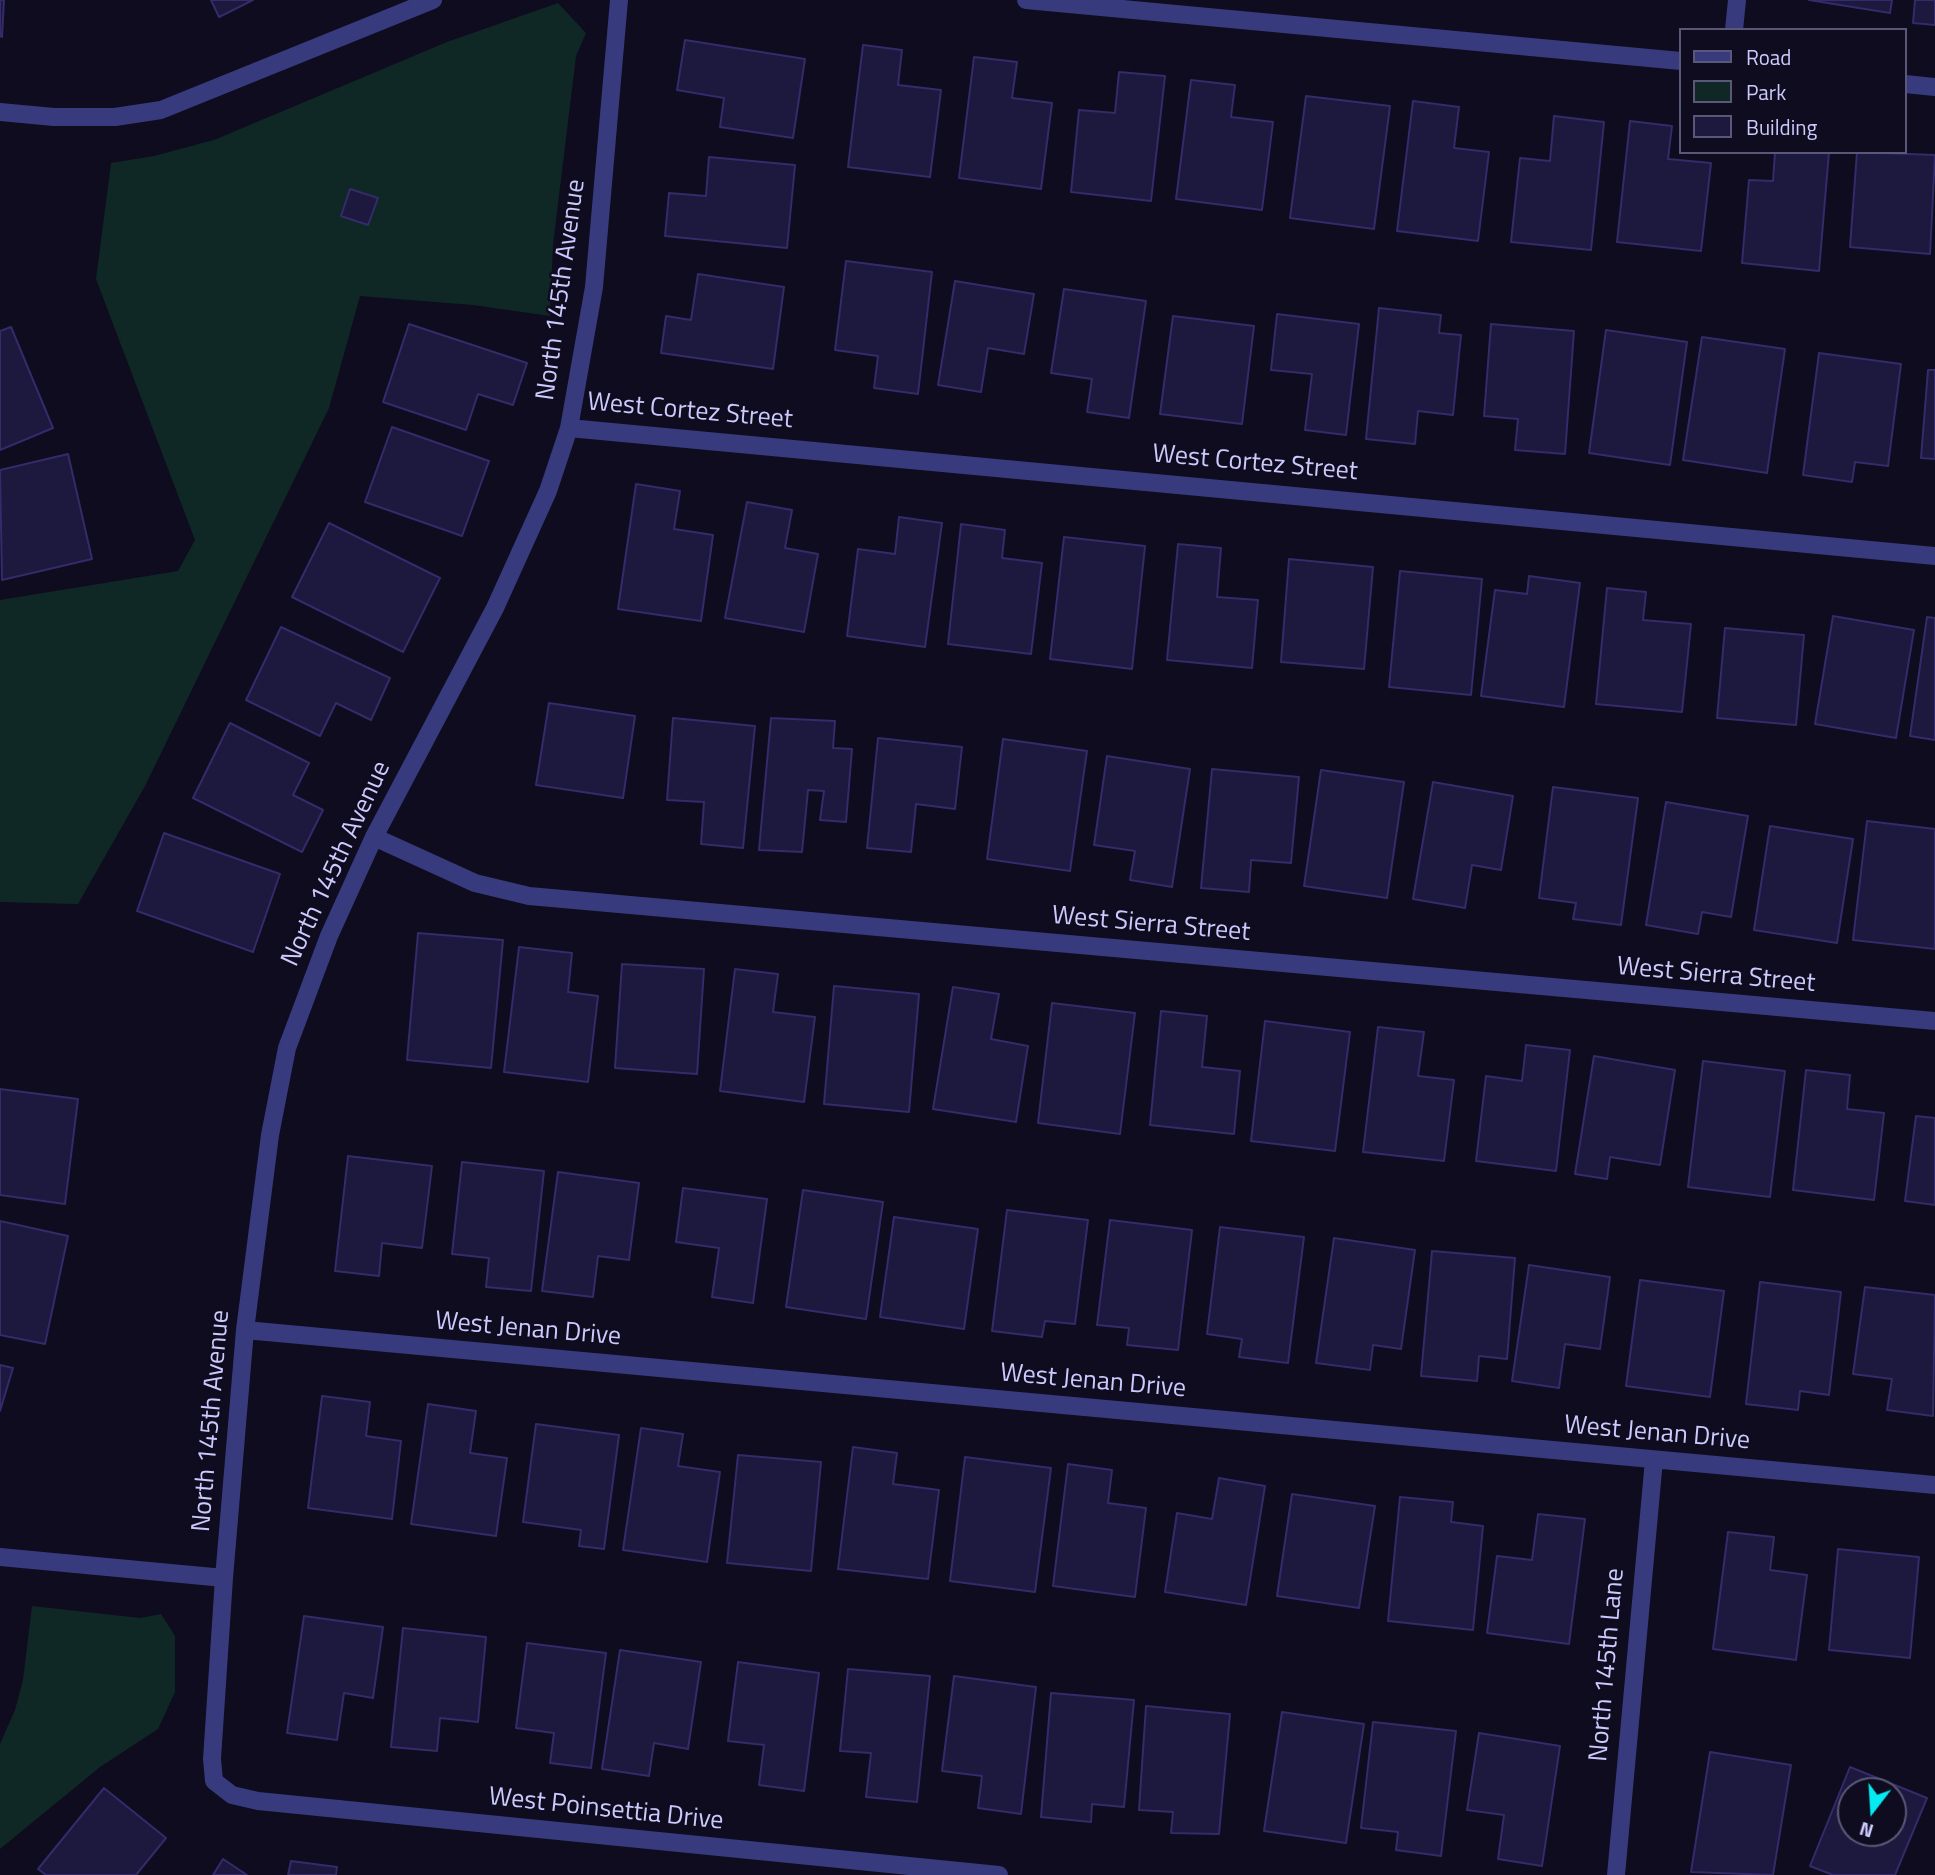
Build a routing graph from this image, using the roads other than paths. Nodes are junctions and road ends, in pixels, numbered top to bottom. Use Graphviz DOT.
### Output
graph roads {
  1 [pos="433,0"];
  2 [pos="620,0"];
  3 [pos="1026,0"];
  4 [pos="1737,0"];
  5 [pos="1734,28"];
  6 [pos="1680,61"];
  7 [pos="1907,84"];
  8 [pos="1935,87"];
  9 [pos="0,112"];
  10 [pos="569,428"];
  11 [pos="1935,556"];
  12 [pos="374,837"];
  13 [pos="1935,1021"];
  14 [pos="246,1330"];
  15 [pos="1654,1460"];
  16 [pos="1935,1485"];
  17 [pos="0,1557"];
  18 [pos="224,1578"];
  19 [pos="214,1782"];
  20 [pos="999,1875"];
  21 [pos="1616,1875"];
  1 -- 9 [label="street"];
  2 -- 10 [label="street, North 145th Avenue"];
  3 -- 6 [label="street"];
  4 -- 5 [label="street"];
  7 -- 8 [label="street"];
  10 -- 11 [label="street, West Cortez Street"];
  10 -- 12 [label="street, North 145th Avenue"];
  12 -- 13 [label="street, West Sierra Street"];
  12 -- 14 [label="street, North 145th Avenue"];
  14 -- 15 [label="street, West Jenan Drive"];
  14 -- 18 [label="street, North 145th Avenue"];
  15 -- 16 [label="street, West Jenan Drive"];
  15 -- 21 [label="street, North 145th Lane"];
  17 -- 18 [label="street"];
  18 -- 19 [label="street, North 145th Avenue"];
  19 -- 20 [label="street, West Poinsettia Drive"];
}
